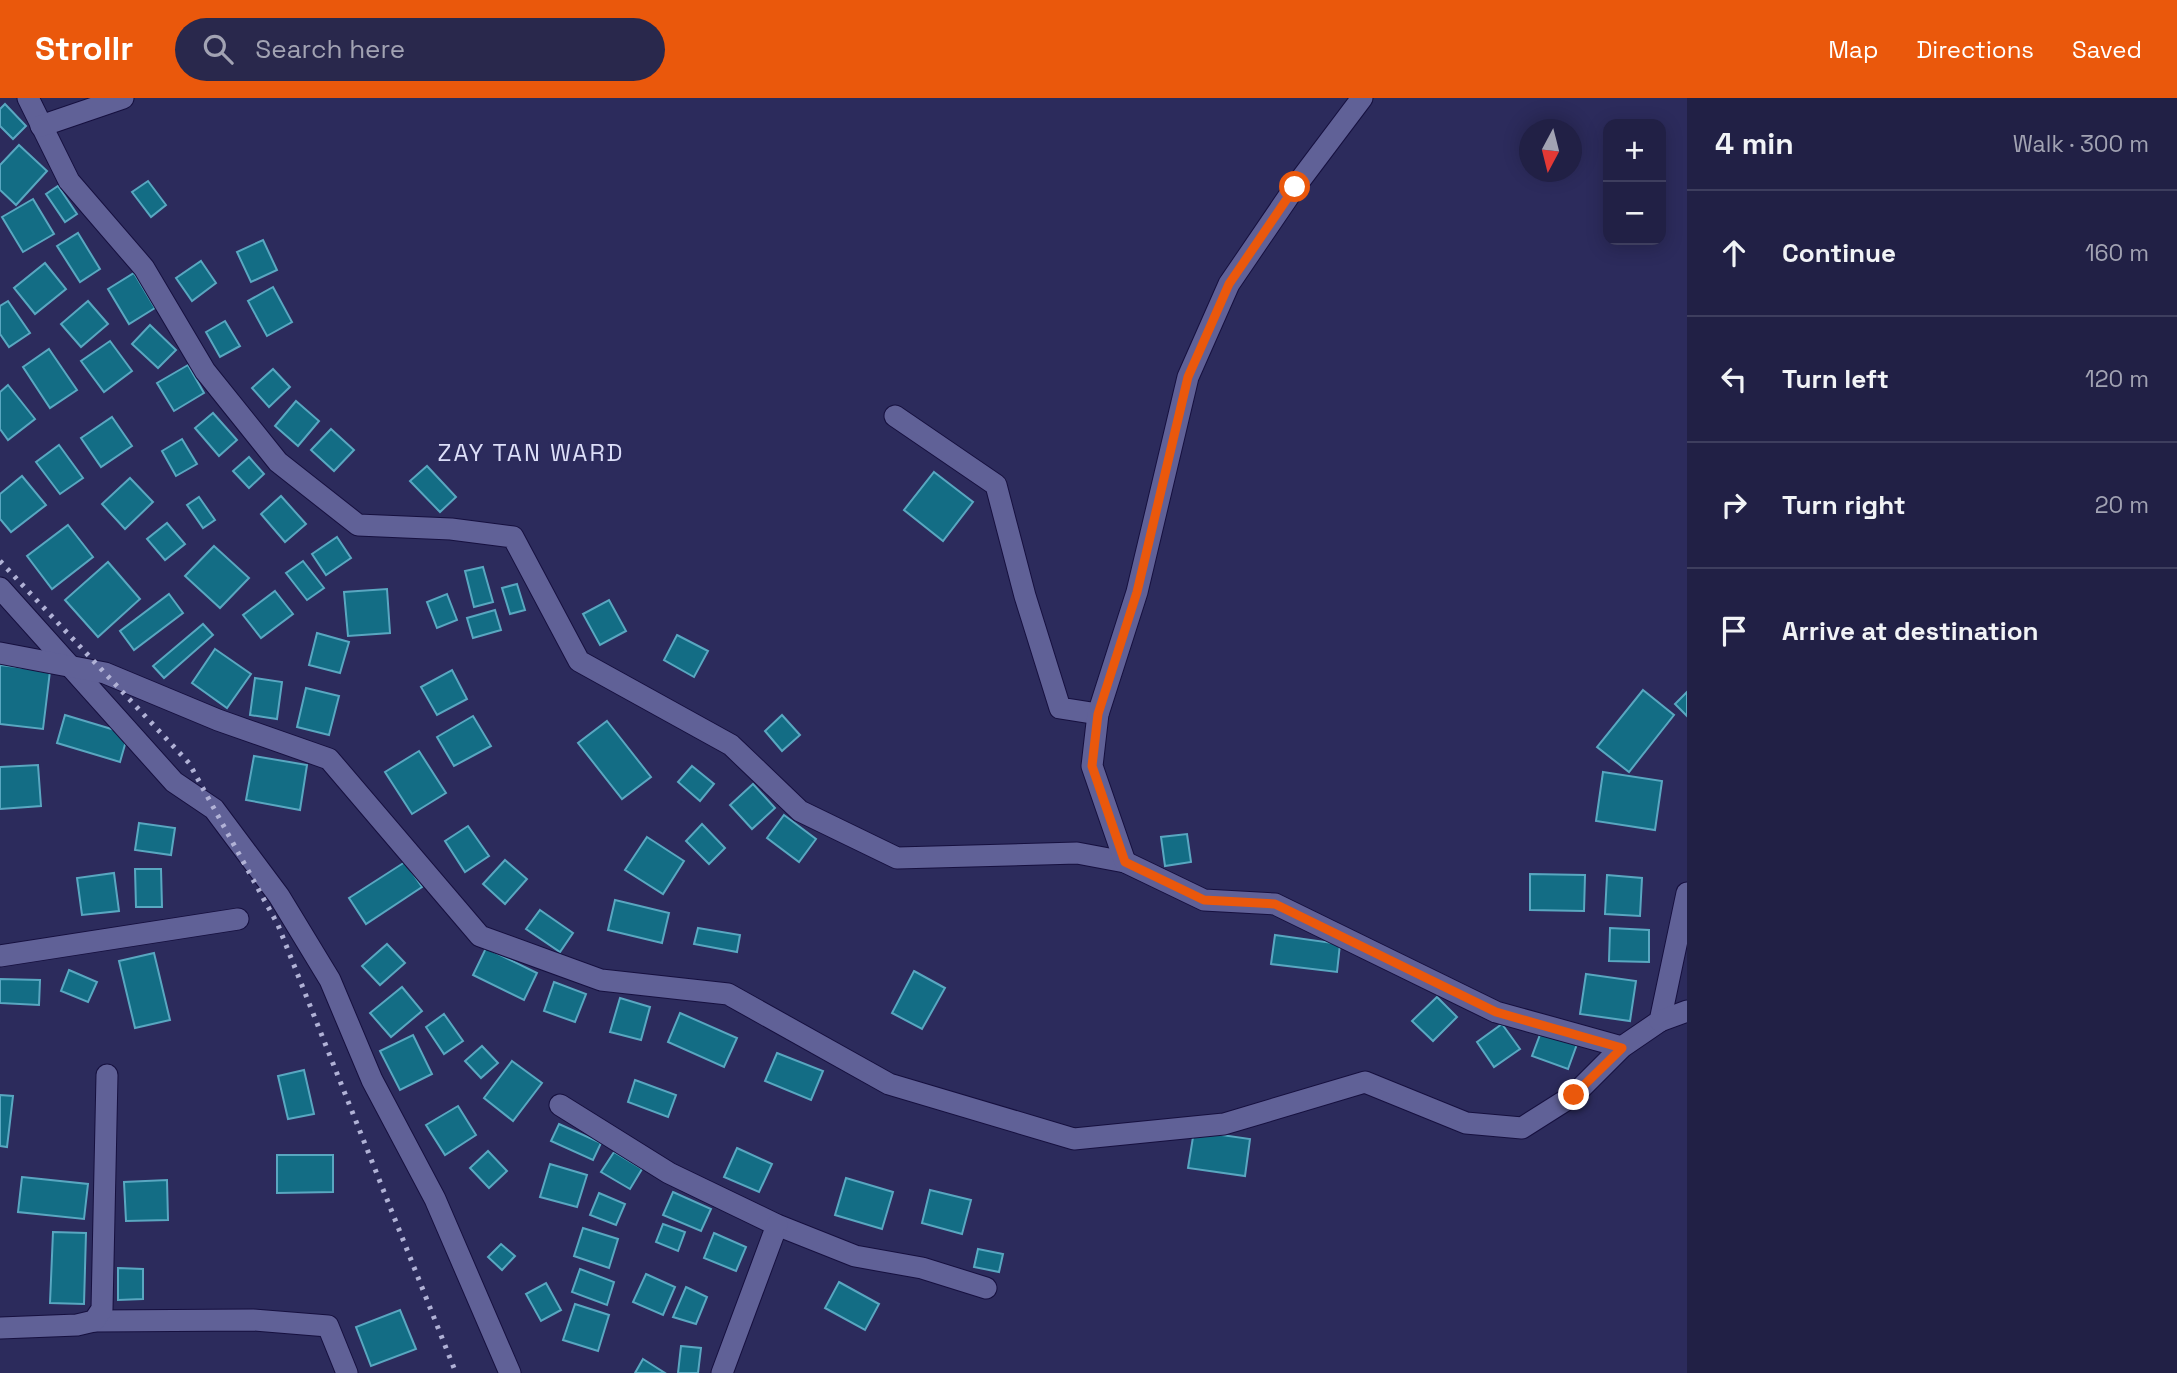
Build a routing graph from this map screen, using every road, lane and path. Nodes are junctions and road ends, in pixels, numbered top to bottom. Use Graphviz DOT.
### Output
graph roads {
  1 [pos="123,98"];
  2 [pos="1362,98"];
  3 [pos="22,99"];
  4 [pos="41,126"];
  5 [pos="895,416"];
  6 [pos="0,588"];
  7 [pos="0,653"];
  8 [pos="74,668"];
  9 [pos="1098,714"];
  10 [pos="1125,862"];
  11 [pos="1687,893"];
  12 [pos="238,919"];
  13 [pos="0,956"];
  14 [pos="1687,1011"];
  15 [pos="1660,1021"];
  16 [pos="1622,1048"];
  17 [pos="107,1075"];
  18 [pos="560,1105"];
  19 [pos="777,1225"];
  20 [pos="986,1287"];
  21 [pos="94,1321"];
  22 [pos="0,1328"];
  23 [pos="347,1373"];
  24 [pos="510,1373"];
  25 [pos="722,1373"];
  1 -- 4 [label="street"];
  2 -- 9 [label="street"];
  3 -- 4 [label="street"];
  4 -- 10 [label="street"];
  5 -- 9 [label="street"];
  6 -- 8 [label="street"];
  7 -- 8 [label="street"];
  8 -- 16 [label="street"];
  8 -- 24 [label="street"];
  9 -- 10 [label="street"];
  10 -- 16 [label="street"];
  11 -- 15 [label="street"];
  12 -- 13 [label="street"];
  14 -- 15 [label="street"];
  15 -- 16 [label="street"];
  17 -- 21 [label="street"];
  18 -- 19 [label="street"];
  19 -- 20 [label="street"];
  19 -- 25 [label="street"];
  21 -- 22 [label="street"];
  21 -- 23 [label="street"];
}
